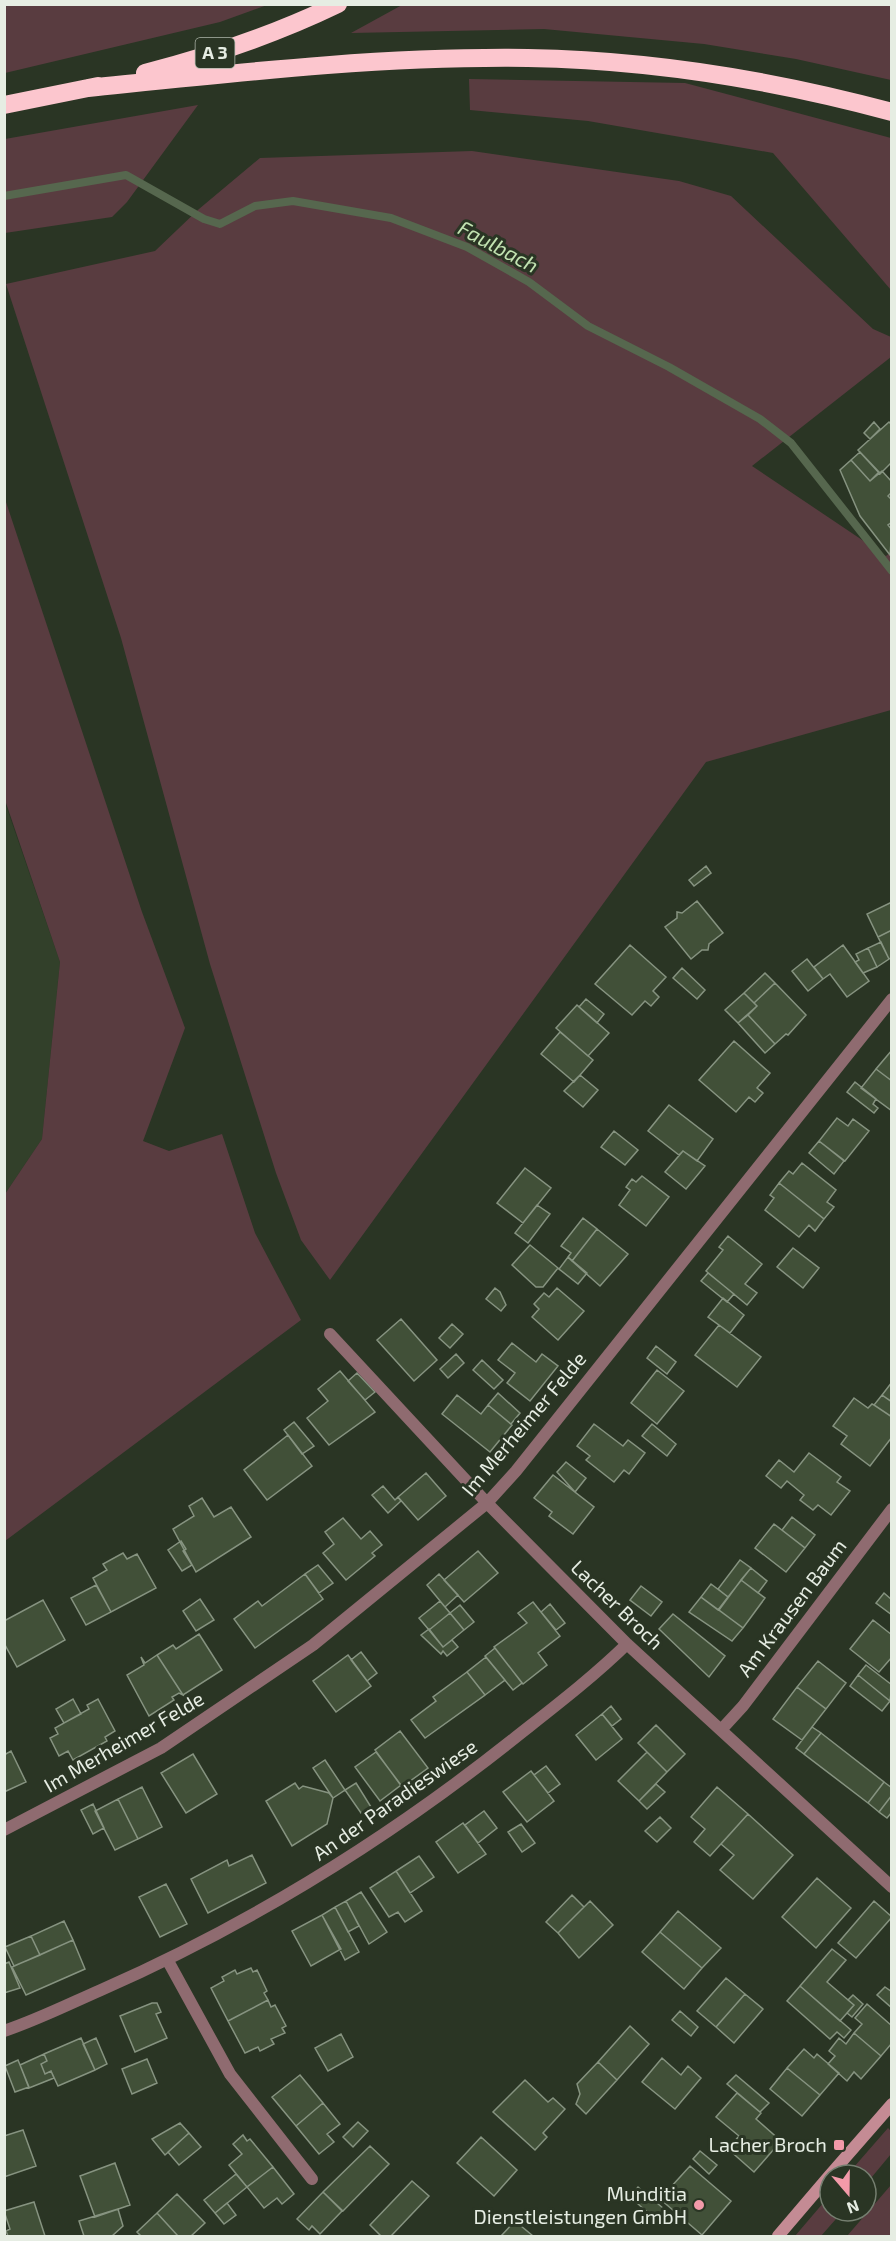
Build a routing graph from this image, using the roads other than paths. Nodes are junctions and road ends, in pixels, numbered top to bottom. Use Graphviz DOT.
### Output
graph roads {
  1 [pos="338,4"];
  2 [pos="88,88"];
  3 [pos="4,105"];
  4 [pos="891,112"];
  5 [pos="891,999"];
  6 [pos="330,1334"];
  7 [pos="487,1503"];
  8 [pos="891,1509"];
  9 [pos="627,1644"];
  10 [pos="721,1730"];
  11 [pos="4,1830"];
  12 [pos="891,1887"];
  13 [pos="168,1961"];
  14 [pos="4,2031"];
  15 [pos="891,2104"];
  16 [pos="840,2163"];
  17 [pos="312,2179"];
  18 [pos="818,2189"];
  19 [pos="778,2236"];
  1 -- 2 [label="highway, A 3"];
  2 -- 3 [label="highway"];
  2 -- 4 [label="highway"];
  5 -- 7 [label="street, Im Merheimer Felde"];
  6 -- 7 [label="street, Lacher Broch"];
  7 -- 9 [label="street, Lacher Broch"];
  7 -- 11 [label="street, Im Merheimer Felde"];
  8 -- 10 [label="street, Am Krausen Baum"];
  9 -- 10 [label="street, Lacher Broch"];
  9 -- 13 [label="street, An der Paradieswiese"];
  10 -- 12 [label="street, Lacher Broch"];
  13 -- 14 [label="street, An der Paradieswiese"];
  13 -- 17 [label="street"];
  15 -- 16 [label="main road"];
  18 -- 19 [label="main road"];
}
